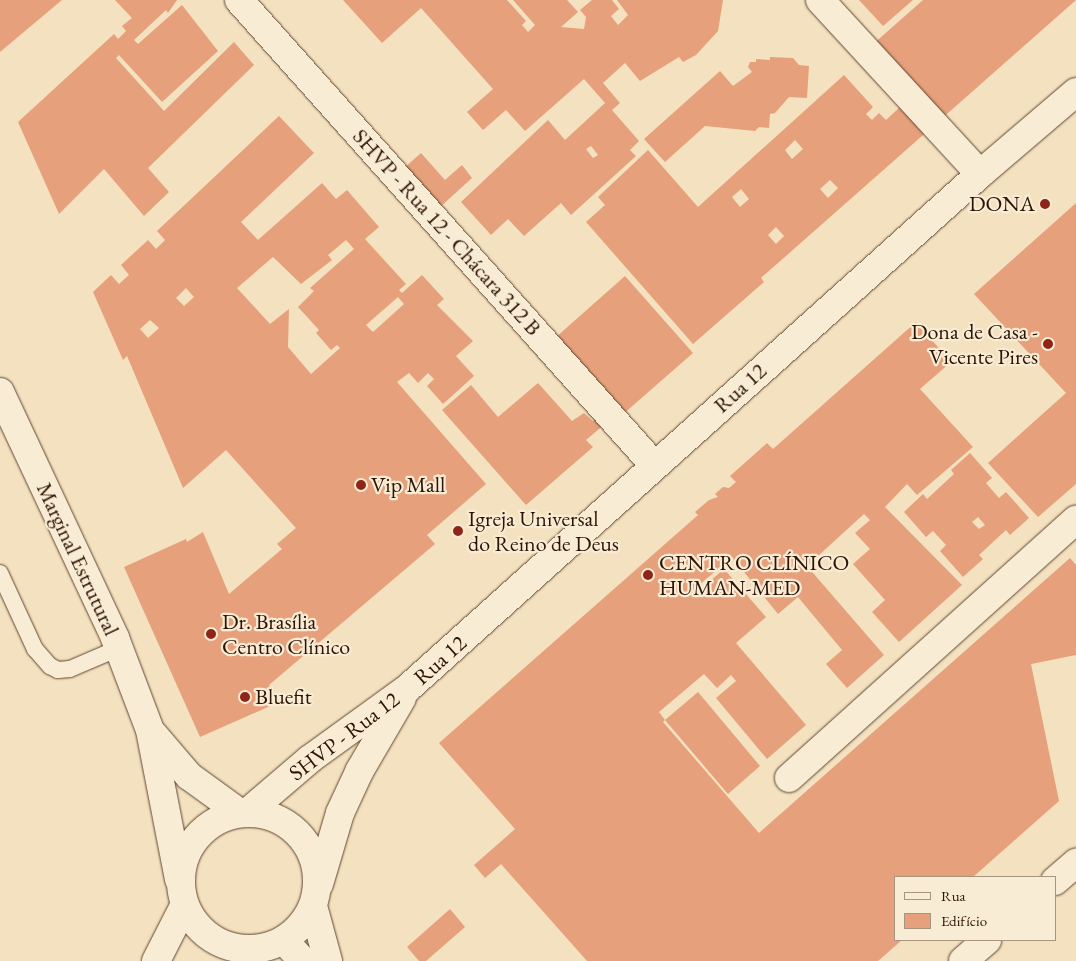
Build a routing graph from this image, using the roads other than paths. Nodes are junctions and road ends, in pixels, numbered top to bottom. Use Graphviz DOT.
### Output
graph roads {
  1 [pos="239,0"];
  2 [pos="820,0"];
  3 [pos="1076,92"];
  4 [pos="980,174"];
  5 [pos="0,392"];
  6 [pos="654,465"];
  7 [pos="1076,520"];
  8 [pos="0,573"];
  9 [pos="119,648"];
  10 [pos="408,688"];
  11 [pos="150,730"];
  12 [pos="789,778"];
  13 [pos="244,812"];
  14 [pos="1076,862"];
  15 [pos="179,879"];
  16 [pos="1056,880"];
  17 [pos="315,898"];
  18 [pos="184,906"];
  19 [pos="284,940"];
  20 [pos="986,941"];
  21 [pos="219,953"];
  22 [pos="156,961"];
  23 [pos="303,961"];
  24 [pos="328,961"];
  25 [pos="962,961"];
  1 -- 6 [label="street, SHVP - Rua 12 - Chácara 312 B"];
  2 -- 4 [label="street"];
  3 -- 4 [label="street, Rua 12"];
  4 -- 6 [label="street, Rua 12"];
  5 -- 9 [label="street, Marginal Estrutural"];
  6 -- 10 [label="street, Rua 12"];
  7 -- 12 [label="street"];
  8 -- 9 [label="lane"];
  9 -- 11 [label="street, Marginal Estrutural"];
  10 -- 13 [label="street, SHVP - Rua 12"];
  10 -- 17 [label="street, SHVP - Rua 12"];
  11 -- 13 [label="street, Marginal Estrutural"];
  11 -- 15 [label="street, Marginal Estrutural"];
  13 -- 15 [label="street"];
  13 -- 17 [label="street"];
  14 -- 16 [label="street"];
  15 -- 18 [label="street"];
  17 -- 19 [label="street"];
  17 -- 24 [label="street"];
  18 -- 21 [label="street"];
  18 -- 22 [label="street"];
  19 -- 21 [label="street"];
  19 -- 23 [label="street"];
  20 -- 25 [label="street"];
}
